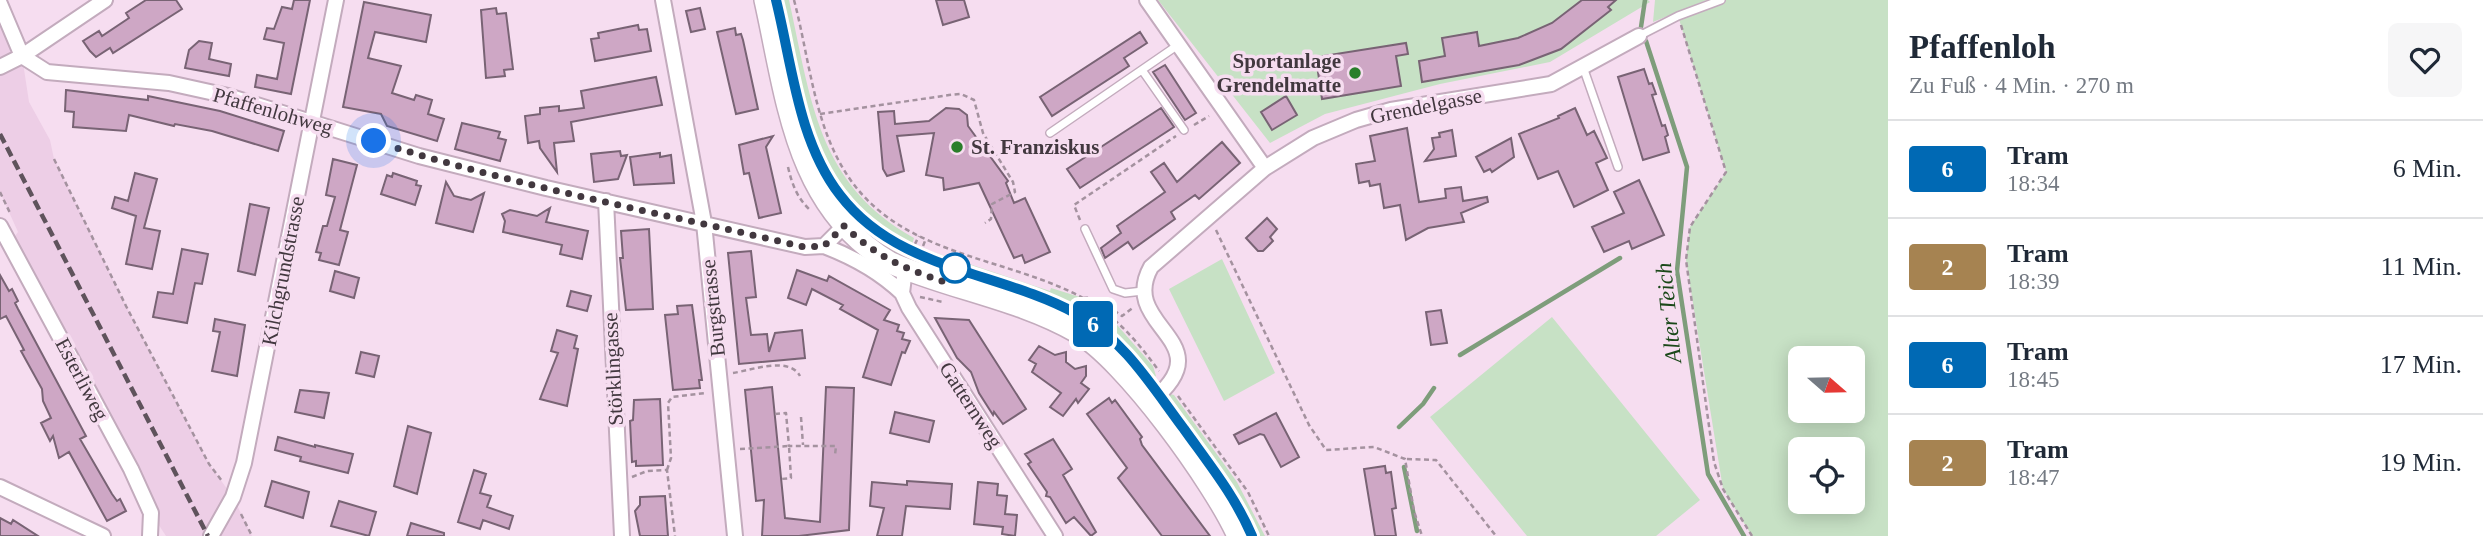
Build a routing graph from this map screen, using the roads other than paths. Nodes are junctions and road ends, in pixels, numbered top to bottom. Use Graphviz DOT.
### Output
graph roads {
  1 [pos="105,0"];
  2 [pos="336,0"];
  3 [pos="663,0"];
  4 [pos="765,0"];
  5 [pos="1147,0"];
  6 [pos="1721,0"];
  7 [pos="0,4"];
  8 [pos="1639,36"];
  9 [pos="1178,45"];
  10 [pos="22,56"];
  11 [pos="1583,66"];
  12 [pos="0,67"];
  13 [pos="1142,70"];
  14 [pos="312,121"];
  15 [pos="1184,130"];
  16 [pos="1050,133"];
  17 [pos="1618,167"];
  18 [pos="1265,168"];
  19 [pos="606,201"];
  20 [pos="704,223"];
  21 [pos="0,226"];
  22 [pos="844,226"];
  23 [pos="1085,229"];
  24 [pos="824,246"];
  25 [pos="905,269"];
  26 [pos="902,293"];
  27 [pos="1144,294"];
  28 [pos="1149,403"];
  29 [pos="0,487"];
  30 [pos="103,536"];
  31 [pos="150,536"];
  32 [pos="211,536"];
  33 [pos="622,536"];
  34 [pos="735,536"];
  35 [pos="1055,536"];
  36 [pos="1238,536"];
  1 -- 10 [label="street"];
  2 -- 14 [label="street, Kilchgrundstrasse"];
  3 -- 20 [label="street, Burgstrasse"];
  4 -- 22 [label="main road"];
  5 -- 9 [label="street"];
  6 -- 8 [label="lane, Grendelgasse"];
  7 -- 10 [label="street"];
  8 -- 11 [label="street, Grendelgasse"];
  9 -- 13 [label="lane"];
  9 -- 18 [label="street"];
  10 -- 12 [label="street"];
  10 -- 14 [label="street, Pfaffenlohweg"];
  11 -- 17 [label="lane"];
  11 -- 18 [label="street, Grendelgasse"];
  13 -- 15 [label="lane"];
  13 -- 16 [label="lane"];
  14 -- 19 [label="street, Pfaffenlohweg"];
  14 -- 32 [label="street, Kilchgrundstrasse"];
  18 -- 27 [label="street, Grendelgasse"];
  19 -- 20 [label="street, Pfaffenlohweg"];
  19 -- 33 [label="street, Störklingasse"];
  20 -- 24 [label="street, Pfaffenlohweg"];
  20 -- 34 [label="street, Burgstrasse"];
  21 -- 31 [label="street, Esterliweg"];
  22 -- 24 [label="street"];
  22 -- 25 [label="main road"];
  23 -- 27 [label="lane"];
  24 -- 26 [label="street, Pfaffenlohweg"];
  25 -- 26 [label="street"];
  25 -- 28 [label="main road"];
  26 -- 35 [label="street, Gatternweg"];
  27 -- 28 [label="street"];
  28 -- 36 [label="main road"];
  29 -- 30 [label="street"];
}
